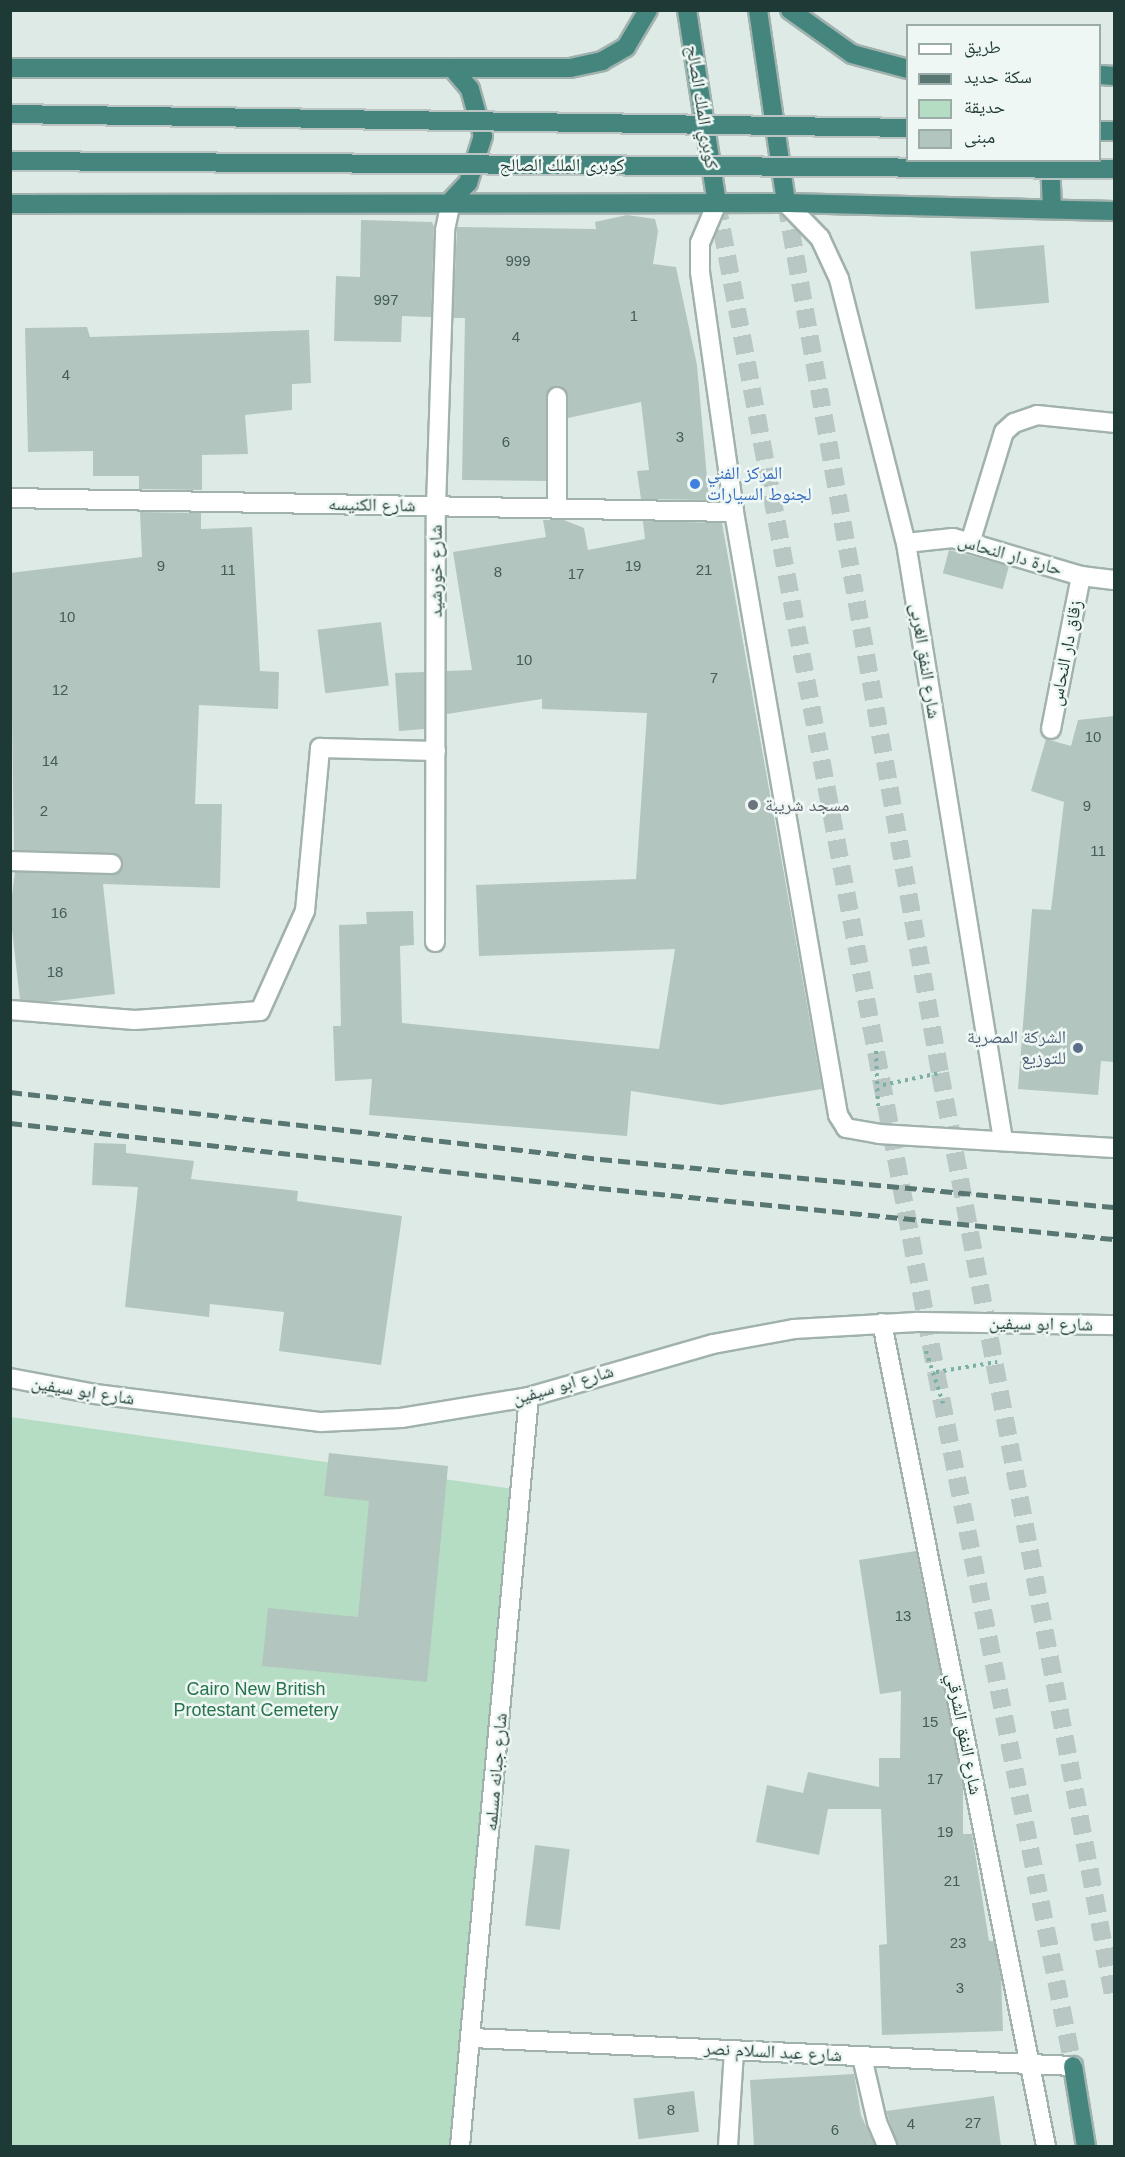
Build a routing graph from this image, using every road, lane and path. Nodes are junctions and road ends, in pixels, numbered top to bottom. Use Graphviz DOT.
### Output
graph roads {
  1 [pos="648,10"];
  2 [pos="687,10"];
  3 [pos="790,10"];
  4 [pos="759,16"];
  5 [pos="10,68"];
  6 [pos="906,68"];
  7 [pos="454,70"];
  8 [pos="10,114"];
  9 [pos="906,128"];
  10 [pos="10,161"];
  11 [pos="1050,162"];
  12 [pos="1114,169"];
  13 [pos="451,201"];
  14 [pos="717,203"];
  15 [pos="786,203"];
  16 [pos="10,204"];
  17 [pos="1052,209"];
  18 [pos="1114,211"];
  19 [pos="557,397"];
  20 [pos="1114,423"];
  21 [pos="10,498"];
  22 [pos="436,506"];
  23 [pos="556,508"];
  24 [pos="734,512"];
  25 [pos="906,543"];
  26 [pos="970,543"];
  27 [pos="1081,576"];
  28 [pos="1114,580"];
  29 [pos="1051,729"];
  30 [pos="435,751"];
  31 [pos="10,861"];
  32 [pos="112,864"];
  33 [pos="435,942"];
  34 [pos="10,1010"];
  35 [pos="876,1051"];
  36 [pos="940,1073"];
  37 [pos="883,1085"];
  38 [pos="879,1134"];
  39 [pos="1003,1140"];
  40 [pos="1114,1148"];
  41 [pos="917,1322"];
  42 [pos="882,1323"];
  43 [pos="1114,1325"];
  44 [pos="997,1362"];
  45 [pos="936,1372"];
  46 [pos="10,1378"];
  47 [pos="529,1396"];
  48 [pos="942,1403"];
  49 [pos="472,2038"];
  50 [pos="734,2050"];
  51 [pos="862,2056"];
  52 [pos="1030,2066"];
  53 [pos="1074,2066"];
  54 [pos="460,2146"];
  55 [pos="728,2146"];
  56 [pos="887,2146"];
  57 [pos="1046,2146"];
  58 [pos="1086,2146"];
  1 -- 7 [label="highway"];
  2 -- 14 [label="highway, كوبري الملك الصالح"];
  3 -- 6 [label="highway"];
  4 -- 15 [label="highway"];
  5 -- 7 [label="highway"];
  7 -- 13 [label="highway"];
  8 -- 9 [label="highway, bridge"];
  10 -- 12 [label="highway, كوبرى الملك الصالح, bridge"];
  11 -- 17 [label="highway"];
  13 -- 14 [label="highway"];
  13 -- 16 [label="highway"];
  13 -- 22 [label="street, شارع خورشيد"];
  14 -- 15 [label="highway"];
  14 -- 24 [label="street"];
  15 -- 17 [label="highway"];
  15 -- 25 [label="street, شارع النفق الغربى"];
  17 -- 18 [label="highway"];
  19 -- 23 [label="street"];
  20 -- 26 [label="street"];
  21 -- 22 [label="street, شارع الكنيسه"];
  22 -- 23 [label="street, شارع الكنيسه"];
  22 -- 30 [label="street, شارع خورشيد"];
  23 -- 24 [label="street, شارع الكنيسه"];
  24 -- 38 [label="street"];
  25 -- 26 [label="street, حارة دار النحاس"];
  25 -- 39 [label="street, شارع النفق الغربى"];
  26 -- 27 [label="street, حارة دار النحاس"];
  27 -- 28 [label="street, حارة دار النحاس"];
  27 -- 29 [label="street, زقاق دار النحاس"];
  30 -- 33 [label="street, شارع خورشيد"];
  30 -- 34 [label="street"];
  31 -- 32 [label="street"];
  35 -- 38 [label="path"];
  36 -- 37 [label="path"];
  38 -- 39 [label="street"];
  39 -- 40 [label="street"];
  41 -- 42 [label="street, شارع ابو سيفين"];
  41 -- 43 [label="street, شارع ابو سيفين"];
  41 -- 48 [label="path"];
  42 -- 47 [label="street, شارع ابو سيفين"];
  42 -- 52 [label="street, شارع النفق الشرقي"];
  44 -- 45 [label="path"];
  46 -- 47 [label="street, شارع ابو سيفين"];
  47 -- 49 [label="street, شارع جبانه مسلمه"];
  49 -- 50 [label="street, شارع عبد السلام نصر"];
  49 -- 54 [label="street, شارع جبانه مسلمه"];
  50 -- 51 [label="street, شارع عبد السلام نصر"];
  50 -- 55 [label="street"];
  51 -- 52 [label="street, شارع عبد السلام نصر"];
  51 -- 56 [label="street"];
  52 -- 53 [label="street, شارع عبد السلام نصر"];
  52 -- 57 [label="street, شارع النفق الشرقي"];
  53 -- 58 [label="highway"];
}
